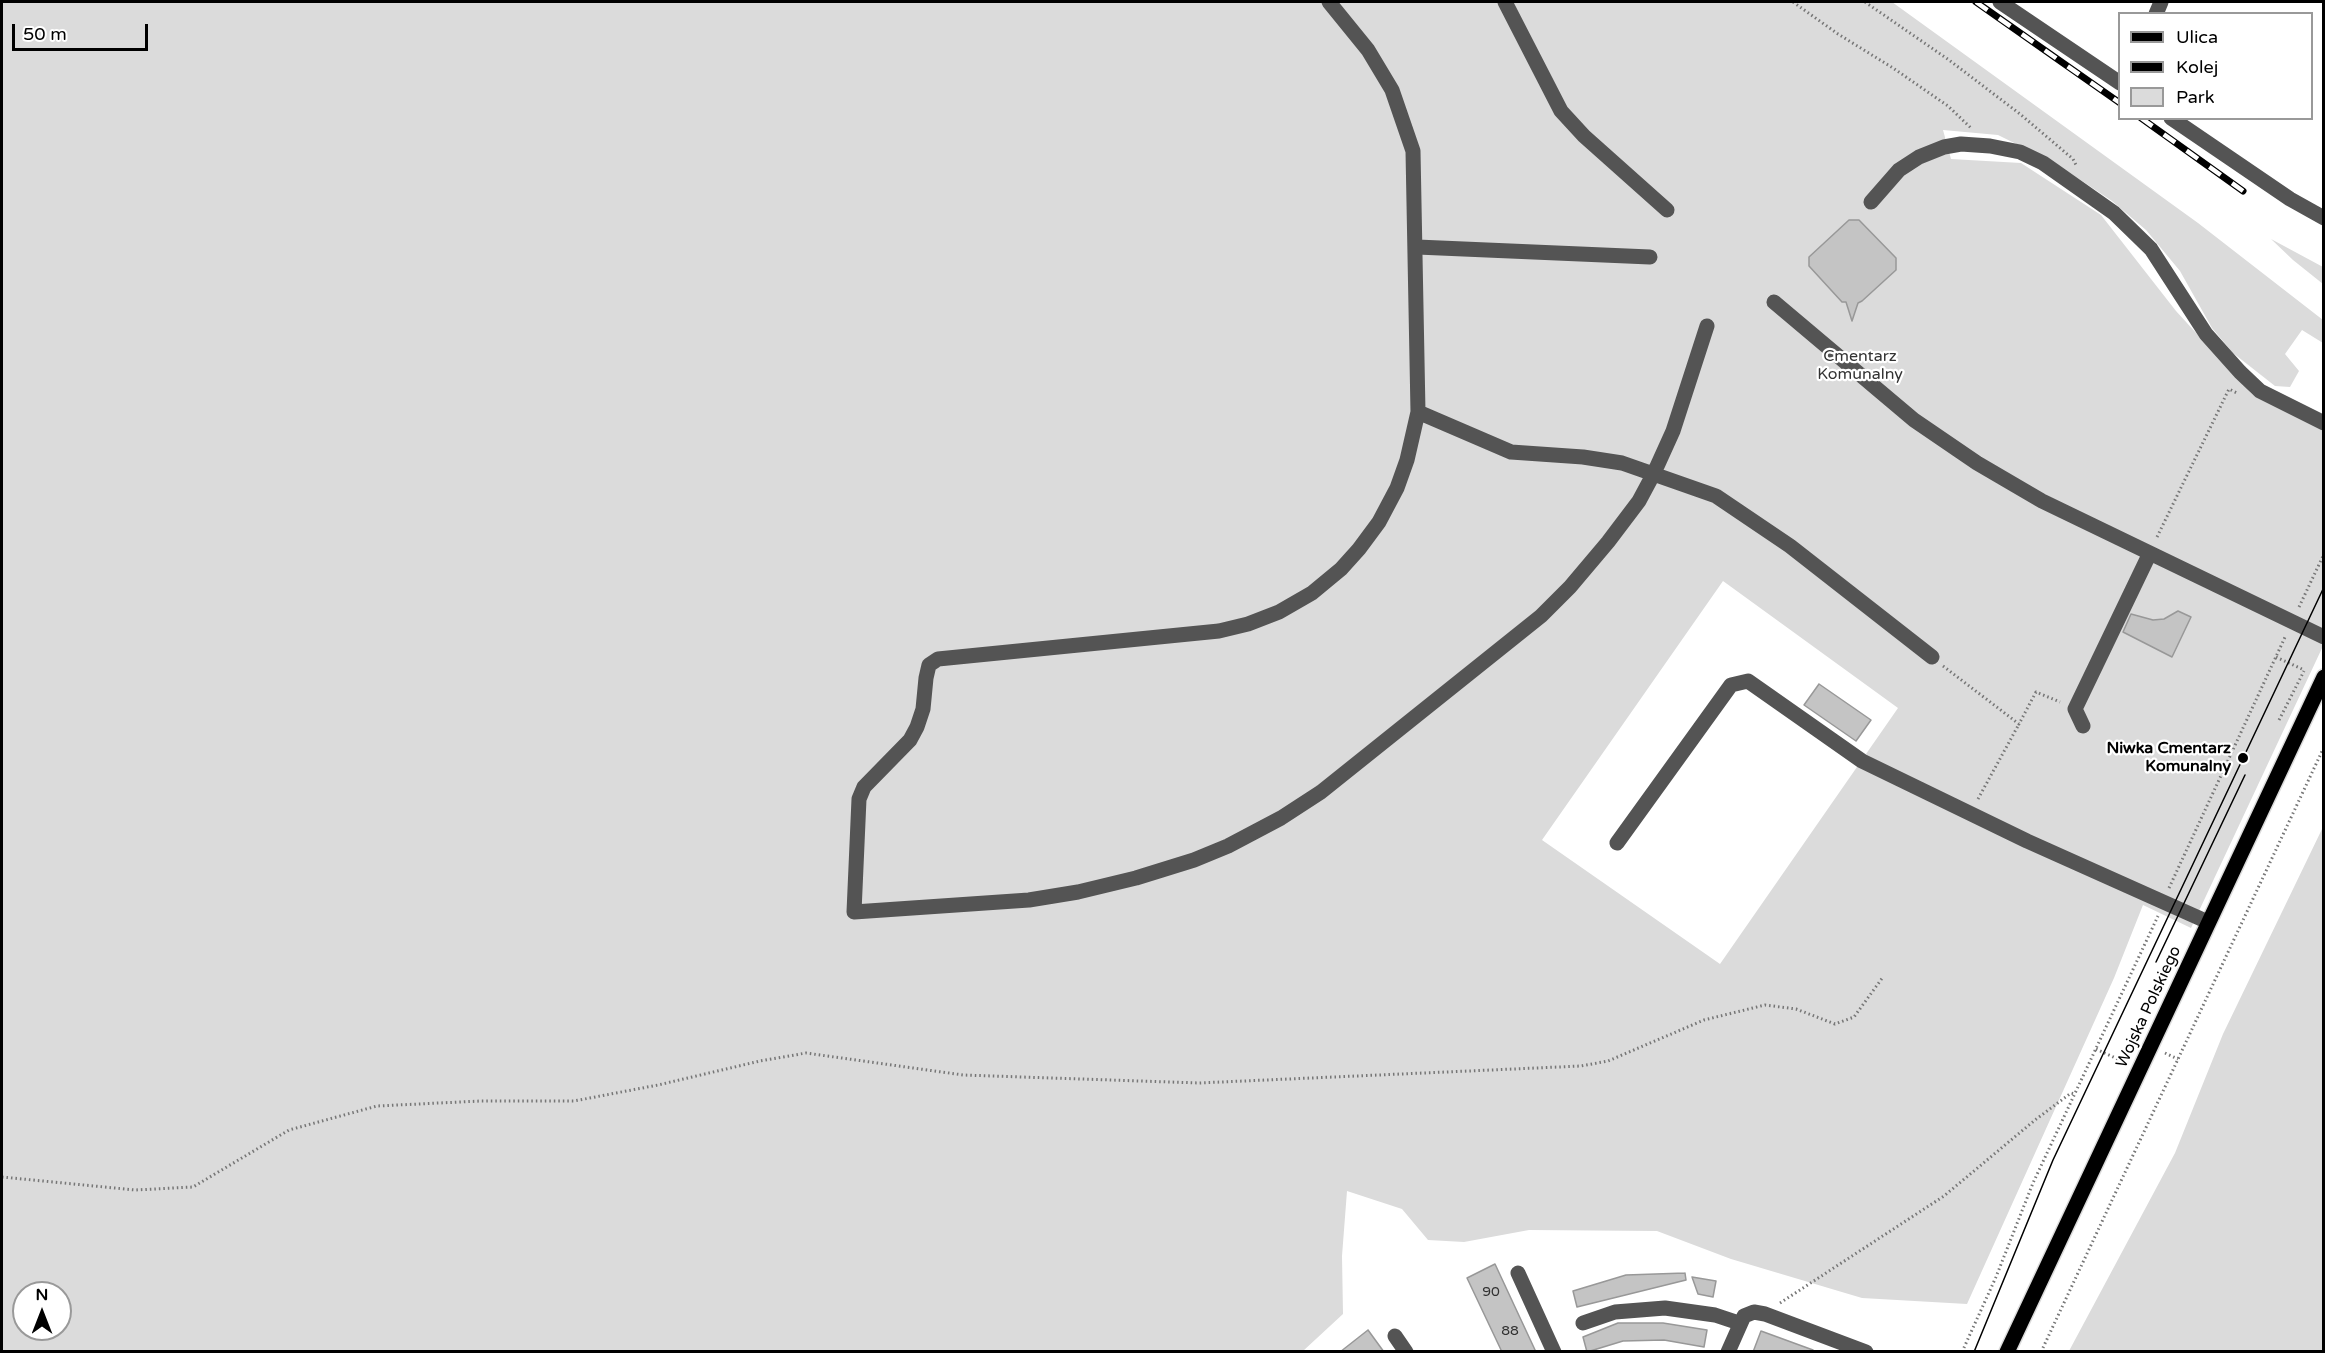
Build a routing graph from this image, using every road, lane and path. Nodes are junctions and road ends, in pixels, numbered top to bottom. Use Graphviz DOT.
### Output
graph roads {
  1 [pos="1329,2"];
  2 [pos="1504,2"];
  3 [pos="1793,2"];
  4 [pos="1865,2"];
  5 [pos="2000,2"];
  6 [pos="2118,82"];
  7 [pos="2174,120"];
  8 [pos="1990,146"];
  9 [pos="2079,169"];
  10 [pos="1871,202"];
  11 [pos="1667,210"];
  12 [pos="2324,218"];
  13 [pos="1417,247"];
  14 [pos="1650,257"];
  15 [pos="1774,302"];
  16 [pos="1707,326"];
  17 [pos="2245,398"];
  18 [pos="1418,412"];
  19 [pos="2324,423"];
  20 [pos="1654,473"];
  21 [pos="2149,555"];
  22 [pos="2324,555"];
  23 [pos="2292,623"];
  24 [pos="2324,637"];
  25 [pos="1932,657"];
  26 [pos="2276,657"];
  27 [pos="2304,671"];
  28 [pos="2323,678"];
  29 [pos="2075,709"];
  30 [pos="2279,720"];
  31 [pos="2019,724"];
  32 [pos="2083,726"];
  33 [pos="2324,747"];
  34 [pos="1971,800"];
  35 [pos="1617,843"];
  36 [pos="2164,903"];
  37 [pos="2208,922"];
  38 [pos="1883,976"];
  39 [pos="2075,1094"];
  40 [pos="2,1177"];
  41 [pos="1518,1273"];
  42 [pos="1765,1314"];
  43 [pos="1583,1323"];
  44 [pos="1739,1323"];
  45 [pos="1395,1336"];
  46 [pos="1406,1352"];
  47 [pos="1554,1352"];
  48 [pos="1728,1352"];
  49 [pos="1866,1352"];
  50 [pos="1962,1352"];
  51 [pos="2007,1352"];
  52 [pos="2041,1352"];
  1 -- 18 [label="street"];
  2 -- 11 [label="street"];
  3 -- 8 [label="path"];
  4 -- 9 [label="path"];
  5 -- 6 [label="street"];
  7 -- 12 [label="street"];
  8 -- 10 [label="street"];
  8 -- 19 [label="street"];
  13 -- 14 [label="street"];
  15 -- 21 [label="street"];
  16 -- 20 [label="street"];
  17 -- 21 [label="path"];
  18 -- 20 [label="street"];
  18 -- 20 [label="street"];
  20 -- 25 [label="street"];
  21 -- 23 [label="street"];
  21 -- 29 [label="street"];
  22 -- 23 [label="path"];
  23 -- 24 [label="street"];
  23 -- 26 [label="path"];
  25 -- 31 [label="path"];
  26 -- 27 [label="path"];
  26 -- 36 [label="path"];
  27 -- 28 [label="path"];
  27 -- 30 [label="path"];
  28 -- 37 [label="main road, Wojska Polskiego"];
  29 -- 31 [label="path"];
  29 -- 32 [label="street"];
  31 -- 34 [label="path"];
  33 -- 52 [label="path"];
  35 -- 36 [label="street"];
  36 -- 37 [label="street"];
  36 -- 39 [label="path"];
  37 -- 51 [label="main road, Wojska Polskiego"];
  38 -- 40 [label="path"];
  39 -- 42 [label="path"];
  39 -- 50 [label="path"];
  41 -- 47 [label="street"];
  42 -- 44 [label="street"];
  42 -- 49 [label="street"];
  43 -- 44 [label="street"];
  44 -- 48 [label="street"];
  45 -- 46 [label="street"];
}
